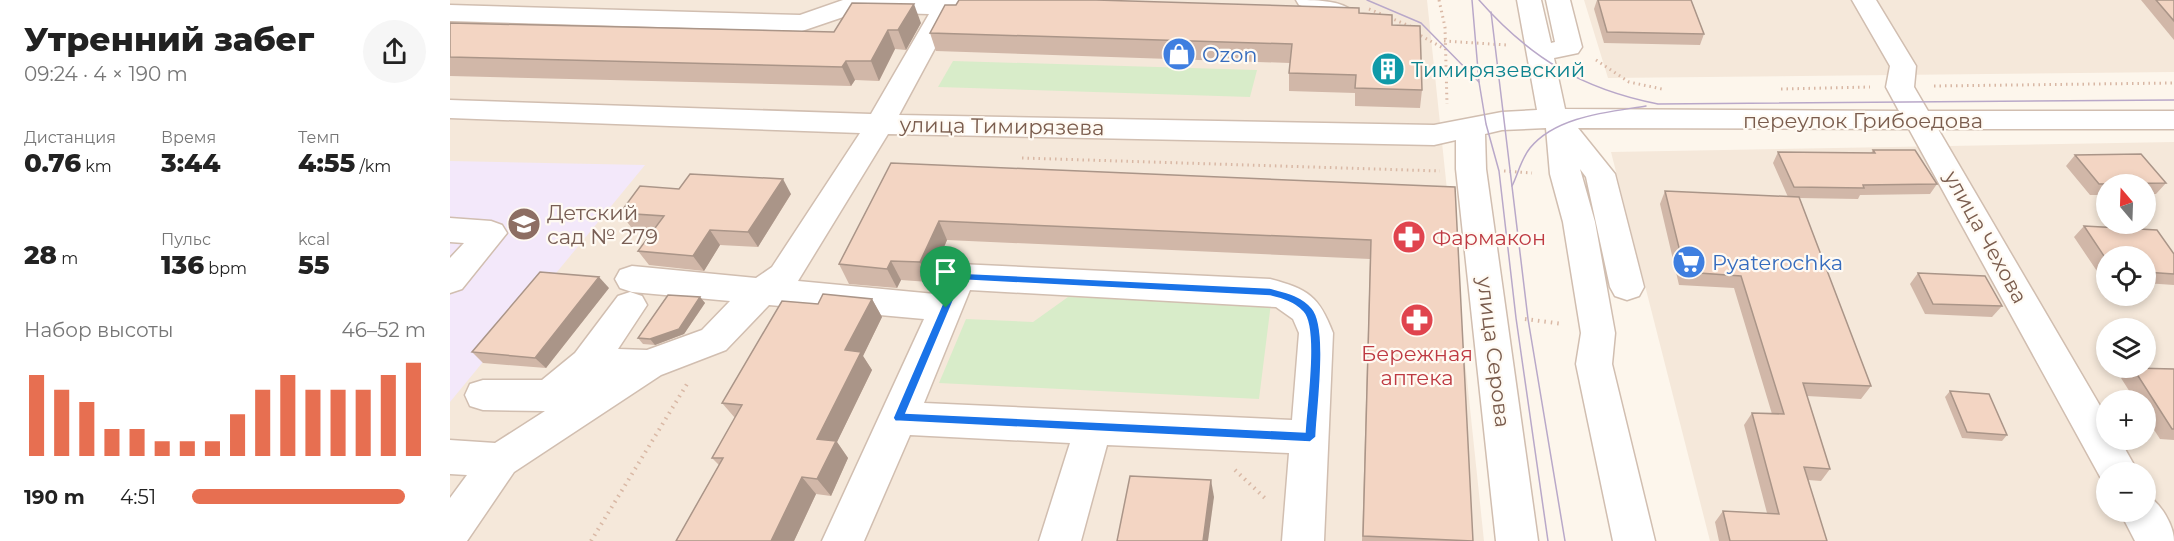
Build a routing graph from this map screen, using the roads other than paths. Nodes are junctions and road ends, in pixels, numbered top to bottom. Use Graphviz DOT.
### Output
graph roads {
  1 [pos="1308,0"];
  2 [pos="1529,0"];
  3 [pos="1558,0"];
  4 [pos="1864,0"];
  5 [pos="947,4"];
  6 [pos="1351,9"];
  7 [pos="450,13"];
  8 [pos="1539,54"];
  9 [pos="450,109"];
  10 [pos="1458,118"];
  11 [pos="1920,120"];
  12 [pos="2174,120"];
  13 [pos="1557,123"];
  14 [pos="880,124"];
  15 [pos="450,230"];
  16 [pos="450,280"];
  17 [pos="1627,287"];
  18 [pos="761,291"];
  19 [pos="946,308"];
  20 [pos="588,363"];
  21 [pos="648,364"];
  22 [pos="483,395"];
  23 [pos="899,418"];
  24 [pos="1093,428"];
  25 [pos="1310,437"];
  26 [pos="450,457"];
  27 [pos="500,460"];
  28 [pos="2112,462"];
  29 [pos="2146,522"];
  30 [pos="450,532"];
  31 [pos="1304,538"];
  32 [pos="843,541"];
  33 [pos="1060,541"];
  34 [pos="1517,541"];
  35 [pos="1634,541"];
  36 [pos="2157,541"];
  1 -- 6 [label="street"];
  2 -- 8 [label="street"];
  3 -- 8 [label="street"];
  4 -- 11 [label="street, улица Чехова"];
  5 -- 7 [label="street"];
  5 -- 14 [label="street"];
  8 -- 13 [label="street"];
  9 -- 14 [label="street, улица Тимирязева"];
  10 -- 13 [label="street, улица Тимирязева"];
  10 -- 14 [label="street, улица Тимирязева"];
  10 -- 34 [label="street, улица Серова"];
  11 -- 12 [label="street, переулок Грибоедова"];
  11 -- 13 [label="street, переулок Грибоедова"];
  11 -- 28 [label="street, улица Чехова"];
  13 -- 17 [label="street"];
  13 -- 35 [label="street"];
  14 -- 18 [label="street"];
  15 -- 16 [label="street"];
  18 -- 19 [label="street"];
  18 -- 20 [label="street"];
  18 -- 21 [label="street"];
  19 -- 23 [label="street"];
  19 -- 25 [label="street"];
  20 -- 21 [label="street"];
  20 -- 22 [label="street"];
  21 -- 27 [label="street"];
  23 -- 24 [label="street"];
  23 -- 32 [label="street"];
  24 -- 25 [label="street"];
  24 -- 33 [label="street"];
  25 -- 31 [label="street"];
  26 -- 27 [label="street"];
  27 -- 30 [label="street"];
  29 -- 36 [label="street"];
}
